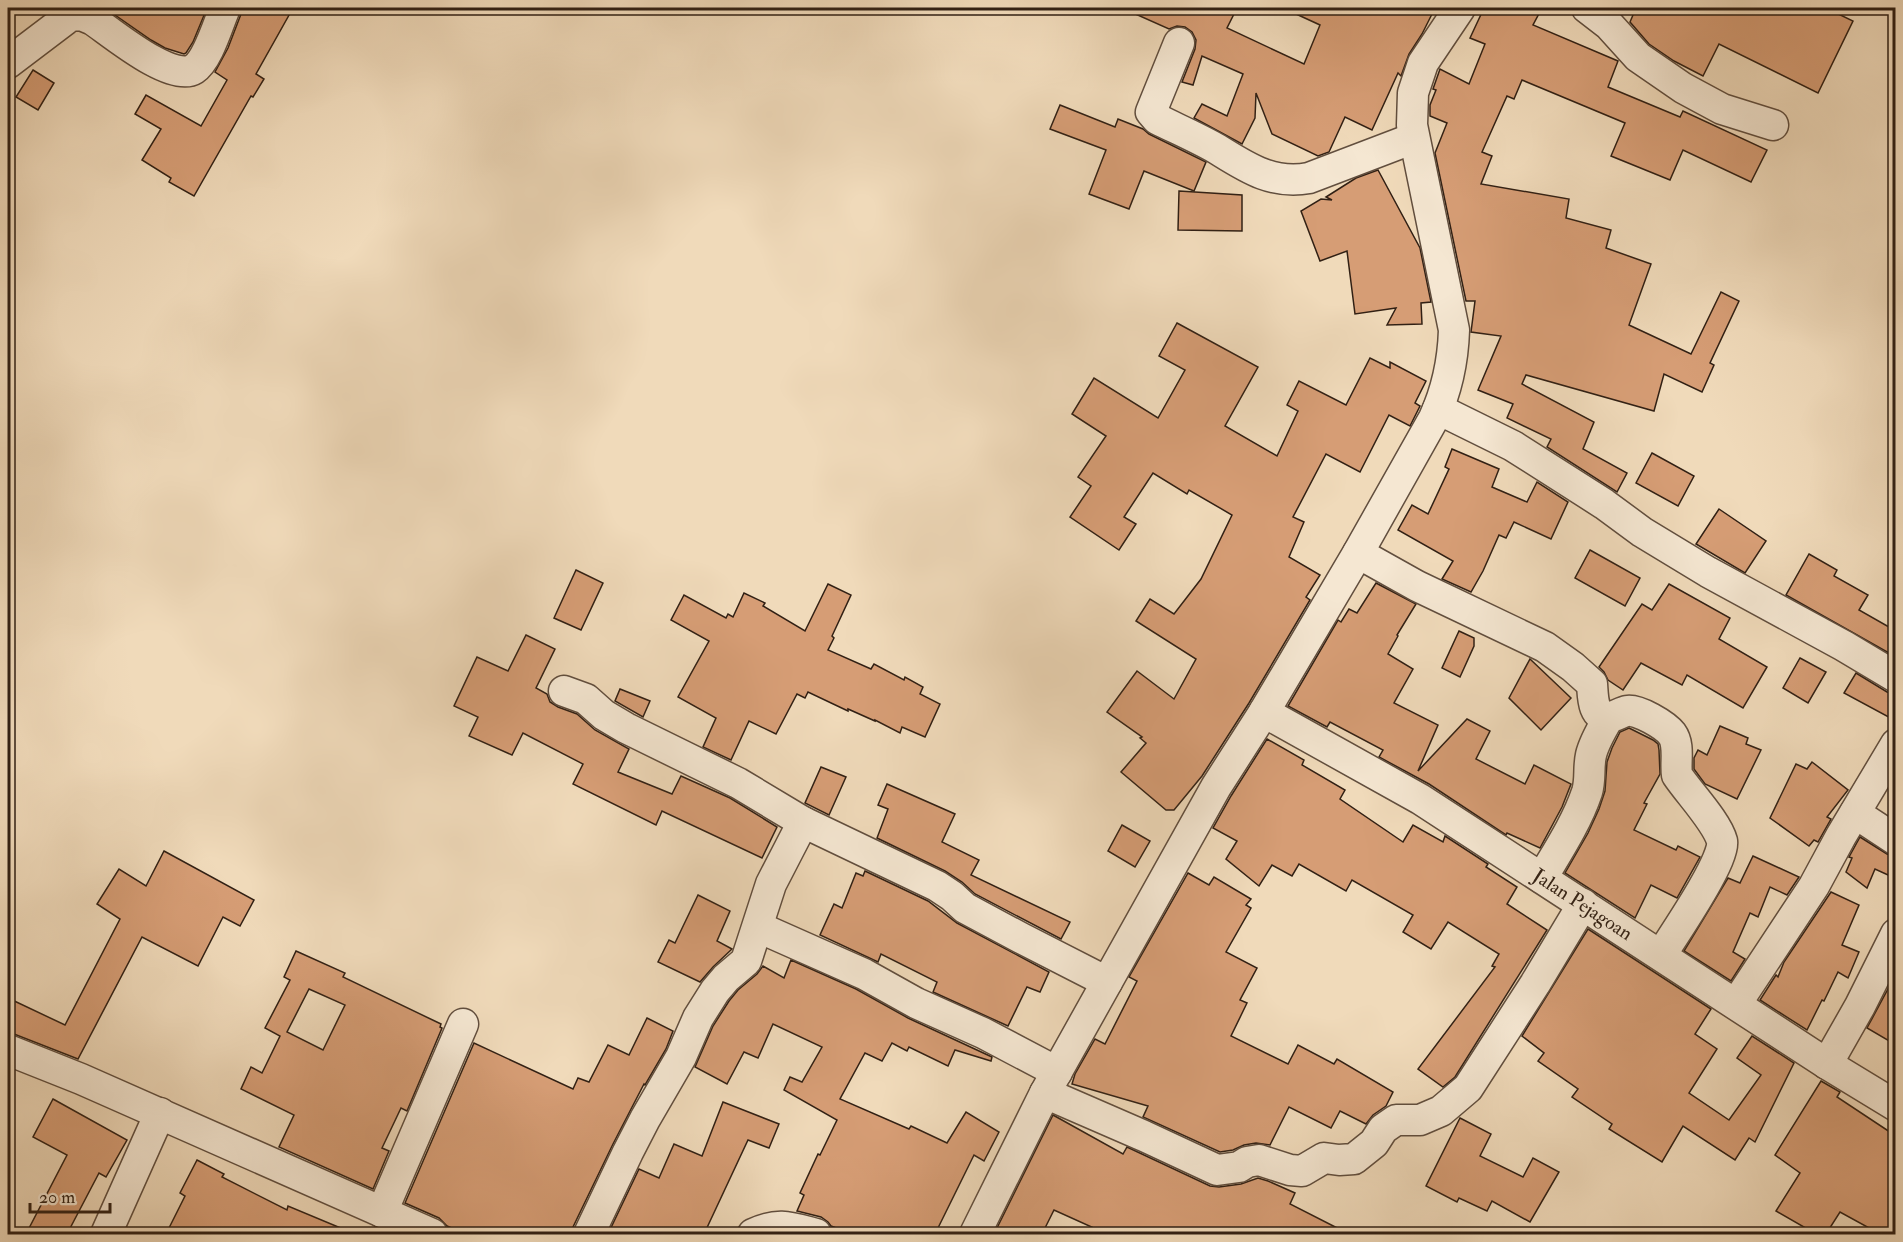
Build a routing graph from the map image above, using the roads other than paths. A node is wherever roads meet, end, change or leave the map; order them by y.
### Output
1 (225, 8) edge
2 (1460, 8) edge
3 (1587, 8) edge
4 (1179, 43) dead end
5 (8, 63) edge
6 (1773, 125) dead end
7 (1414, 138) junction
8 (1438, 409) junction
9 (1358, 553) junction
10 (1896, 677) edge
11 (564, 691) dead end
12 (1264, 712) junction
13 (1609, 717) junction
14 (1896, 744) edge
15 (1855, 813) junction
16 (803, 822) junction
17 (1896, 840) edge
18 (1542, 878) junction
19 (1583, 904) junction
20 (758, 927) junction
21 (1896, 934) edge
22 (1661, 955) junction
23 (1107, 982) junction
24 (1736, 1004) junction
25 (462, 1024) dead end
26 (8, 1050) edge
27 (1827, 1065) junction
28 (1051, 1083) junction
29 (1896, 1106) edge
30 (160, 1113) junction
31 (382, 1212) junction
32 (106, 1234) edge
33 (432, 1234) edge
34 (589, 1234) edge
35 (753, 1234) edge
36 (816, 1234) edge
37 (975, 1234) edge

1 - 5 street
2 - 7 street
3 - 6 street
4 - 7 street
7 - 8 street
8 - 9 street
8 - 10 street
9 - 12 street
9 - 13 street
11 - 16 street
12 - 18 street, Jalan Pejagoan
12 - 23 street
13 - 18 street
13 - 22 street
14 - 15 street
15 - 17 street
15 - 24 street
16 - 20 street
16 - 23 street
18 - 19 street, Jalan Pejagoan
19 - 22 street, Jalan Pejagoan
19 - 28 street
20 - 28 street
20 - 34 street
21 - 27 street
22 - 24 street, Jalan Pejagoan
23 - 28 street
24 - 27 street, Jalan Pejagoan
25 - 31 street
26 - 30 street
27 - 29 street, Jalan Pejagoan
28 - 37 street
30 - 31 street
30 - 32 street
31 - 33 street
35 - 36 street

